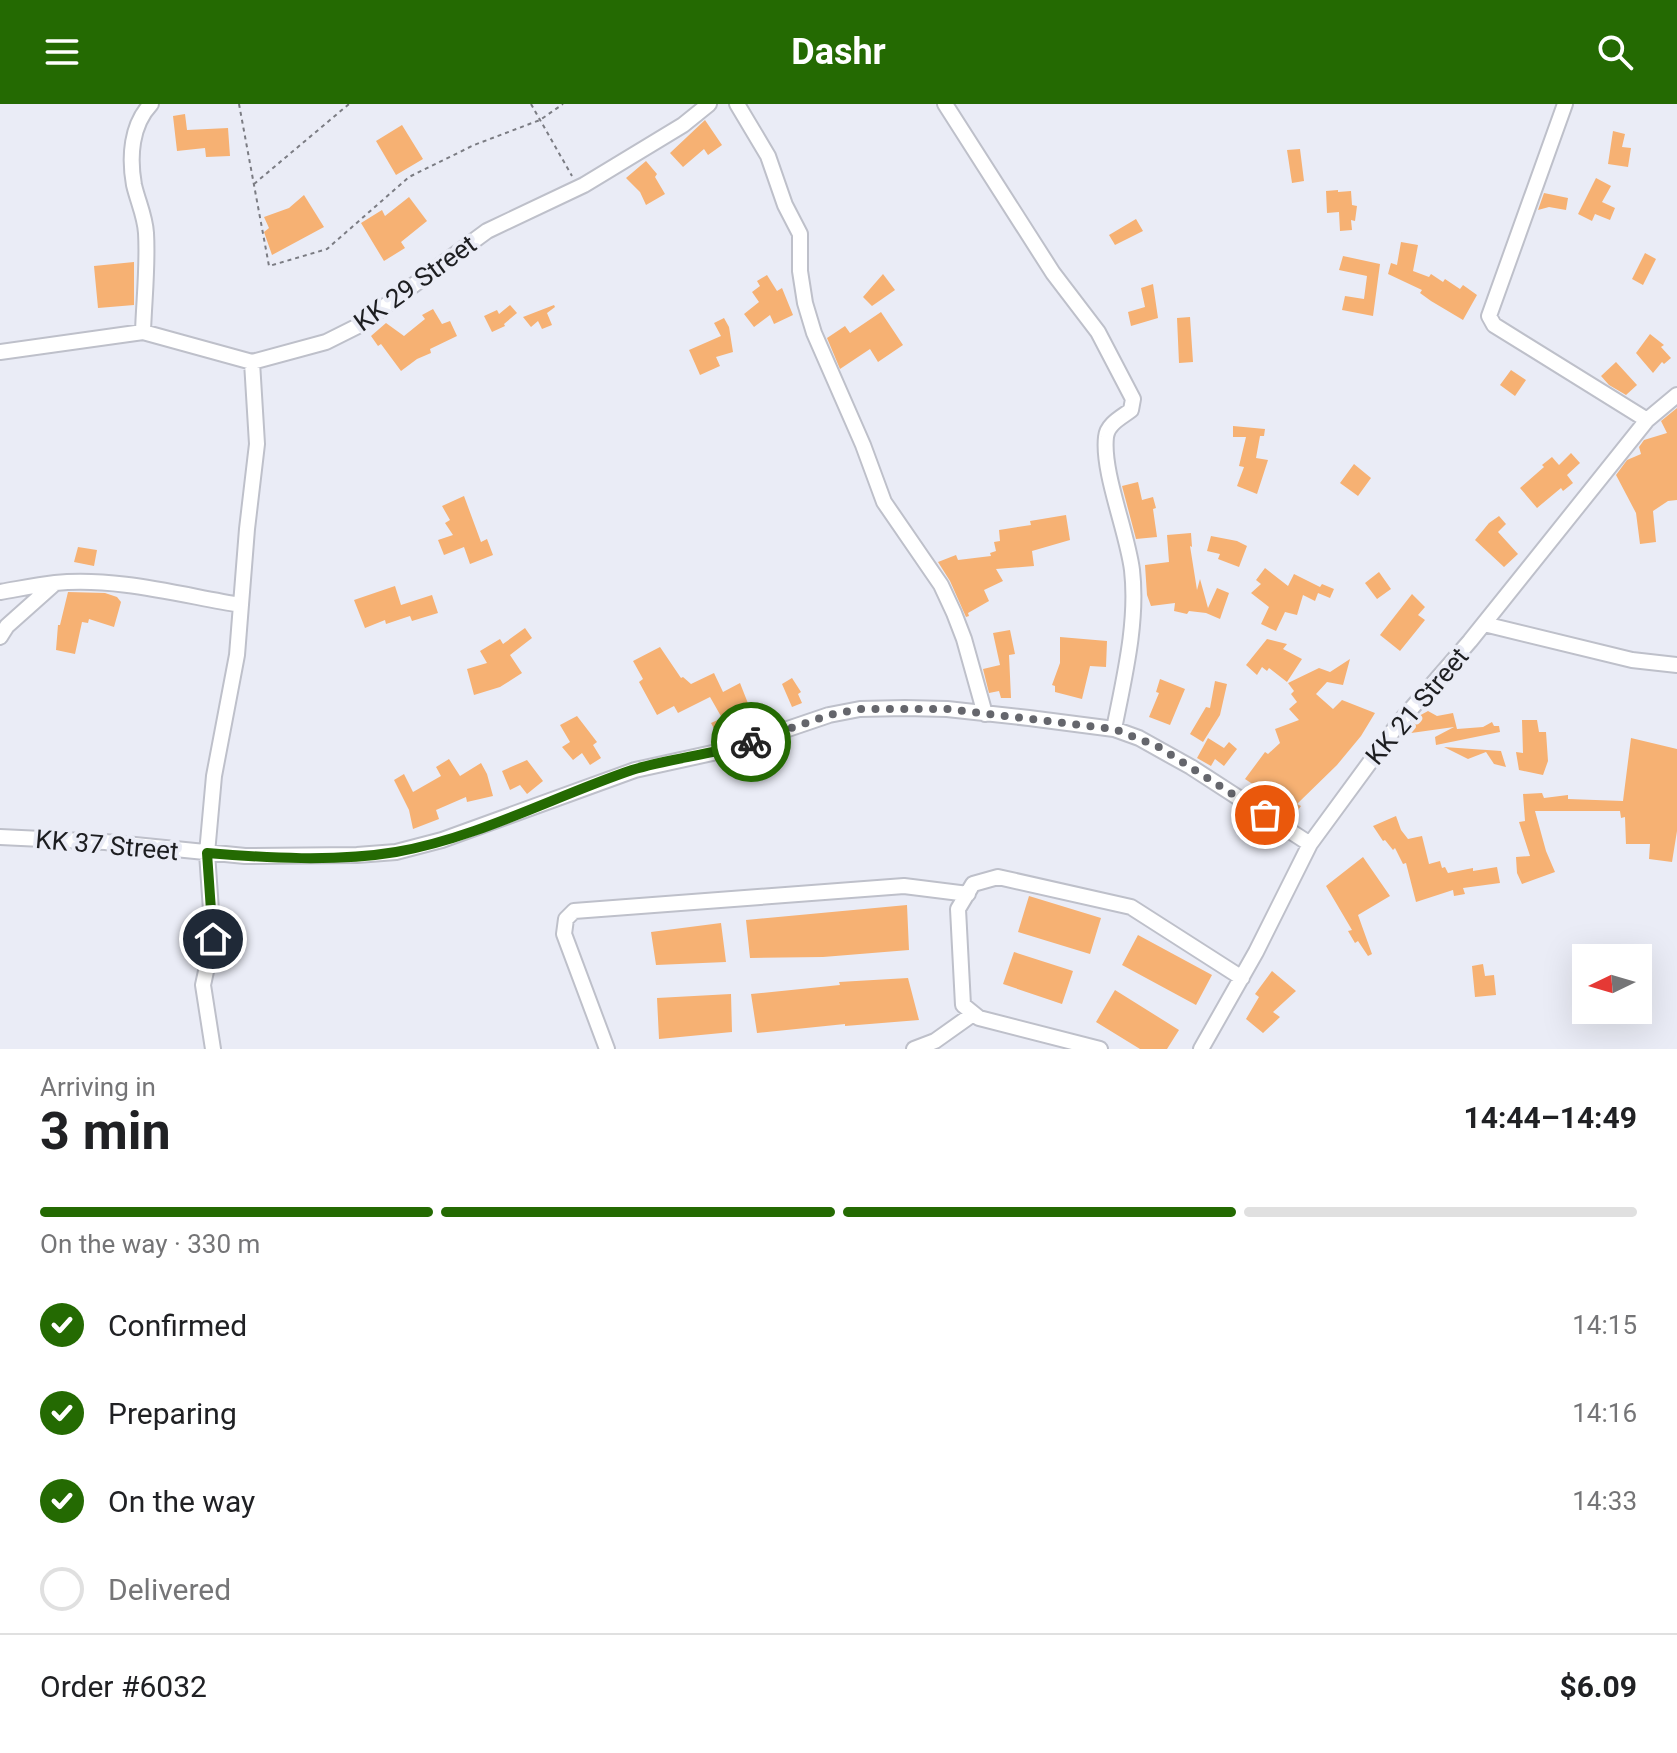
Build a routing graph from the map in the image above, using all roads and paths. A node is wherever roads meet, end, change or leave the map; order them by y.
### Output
1 (151, 104) edge
2 (239, 104) edge
3 (349, 104) edge
4 (531, 104) edge
5 (563, 104) edge
6 (709, 104) edge
7 (737, 104) edge
8 (945, 104) edge
9 (1565, 104) edge
10 (540, 120) junction
11 (253, 185) junction
12 (579, 187) junction
13 (143, 332) junction
14 (0, 352) edge
15 (252, 362) junction
16 (1677, 395) edge
17 (1647, 420) junction
18 (55, 583) junction
19 (0, 592) edge
20 (241, 605) junction
21 (1484, 624) junction
22 (0, 637) edge
23 (1677, 665) edge
24 (985, 714) junction
25 (1114, 729) junction
26 (0, 837) edge
27 (1310, 844) junction
28 (207, 853) junction
29 (968, 894) junction
30 (1242, 978) junction
31 (973, 1014) junction
32 (213, 1049) edge
33 (607, 1049) edge
34 (914, 1049) edge
35 (1100, 1049) edge
36 (1201, 1049) edge

1 - 13 street
2 - 11 path
3 - 11 path
4 - 10 path
5 - 10 path
6 - 12 street, KK 29 Street
7 - 24 street
8 - 25 street
9 - 17 street
10 - 11 path
10 - 12 path
12 - 15 street, KK 29 Street
13 - 14 street
13 - 15 street
15 - 20 street
16 - 17 street, KK 21 Street
17 - 21 street, KK 21 Street
18 - 19 street
18 - 20 street
18 - 22 street
20 - 28 street
21 - 23 street
21 - 27 street, KK 21 Street
24 - 25 street, KK 37 Street
24 - 28 street, KK 37 Street
25 - 27 street, KK 37 Street
26 - 28 street, KK 37 Street
27 - 30 street, KK 21 Street
28 - 32 street
29 - 30 street
29 - 31 street
29 - 33 street
30 - 36 street, KK 21 Street
31 - 34 street
31 - 35 street

